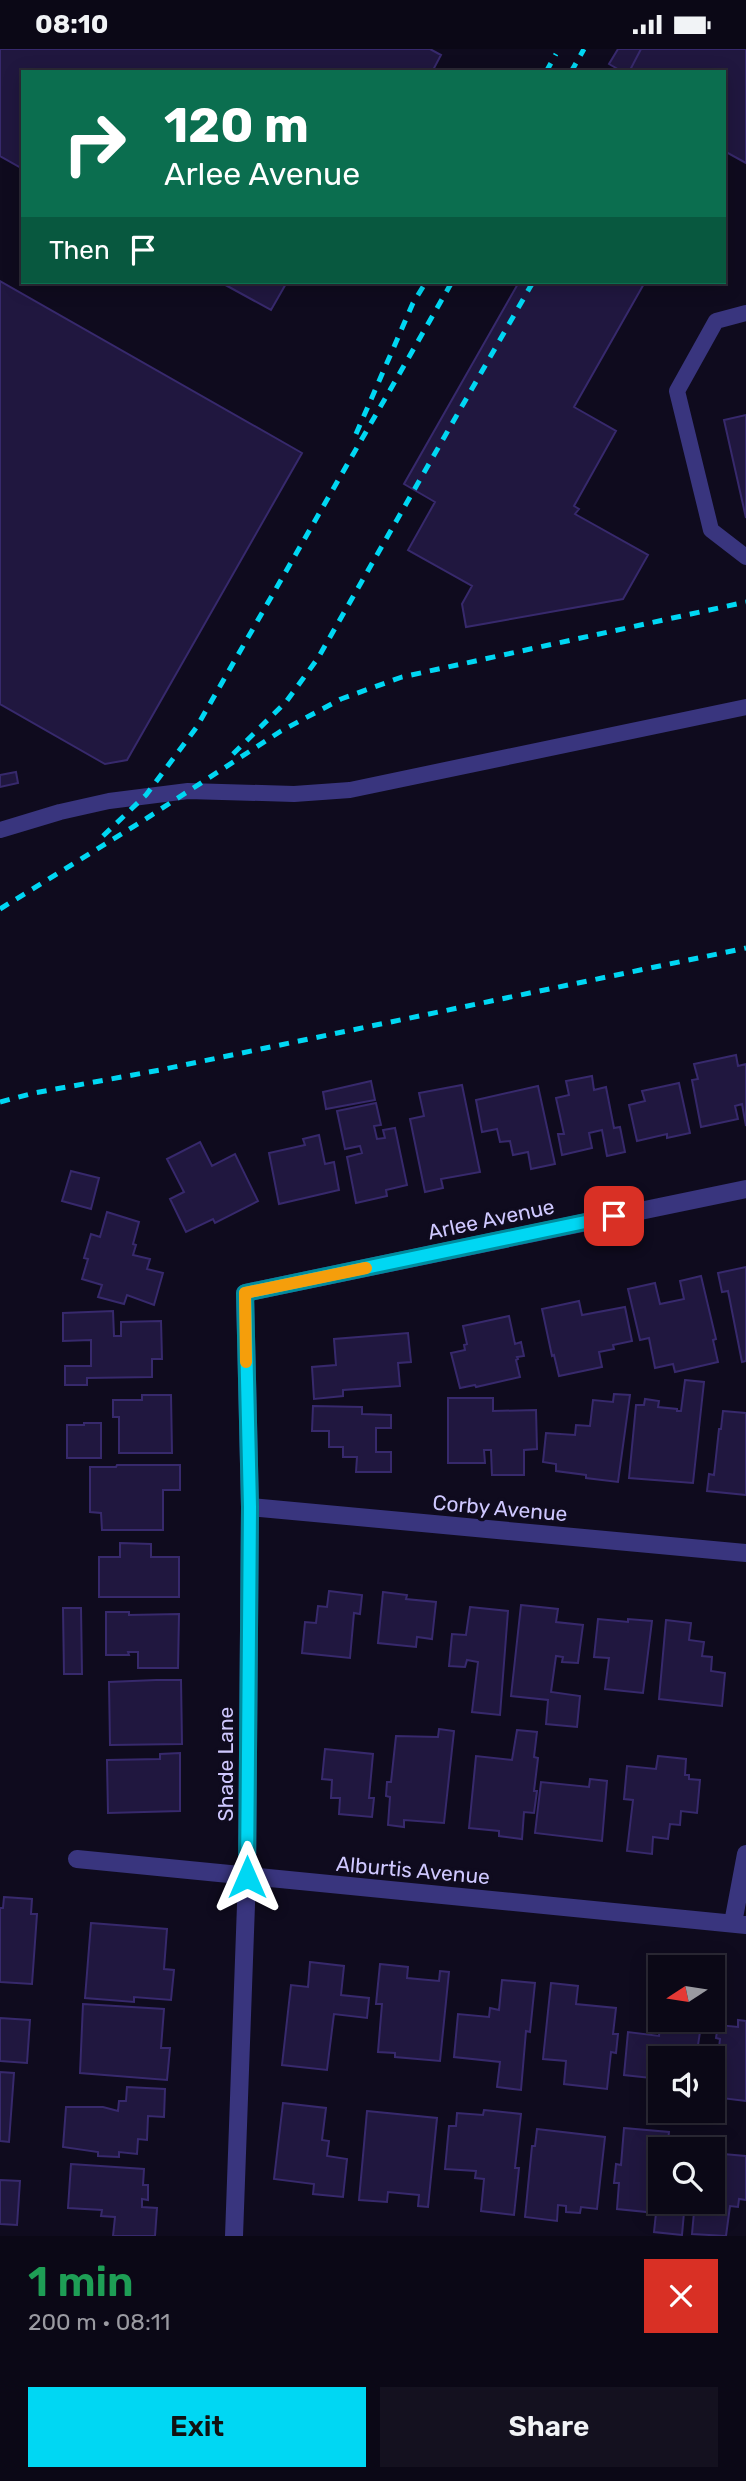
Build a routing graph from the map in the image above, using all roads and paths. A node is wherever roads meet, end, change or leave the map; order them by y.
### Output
1 (746, 313) edge
2 (746, 557) edge
3 (746, 707) edge
4 (0, 830) edge
5 (746, 1189) edge
6 (245, 1293) joint
7 (250, 1507) junction
8 (746, 1553) edge
9 (746, 1854) edge
10 (77, 1859) dead end
11 (247, 1877) junction
12 (739, 1924) edge
13 (234, 2236) edge

1 - 2 lane
3 - 4 lane
5 - 6 street, Arlee Avenue
6 - 7 street, Shade Lane
7 - 8 street, Corby Avenue
7 - 11 street, Shade Lane
9 - 12 street
10 - 11 street, Alburtis Avenue
11 - 12 street, Alburtis Avenue
11 - 13 street, Shade Lane

